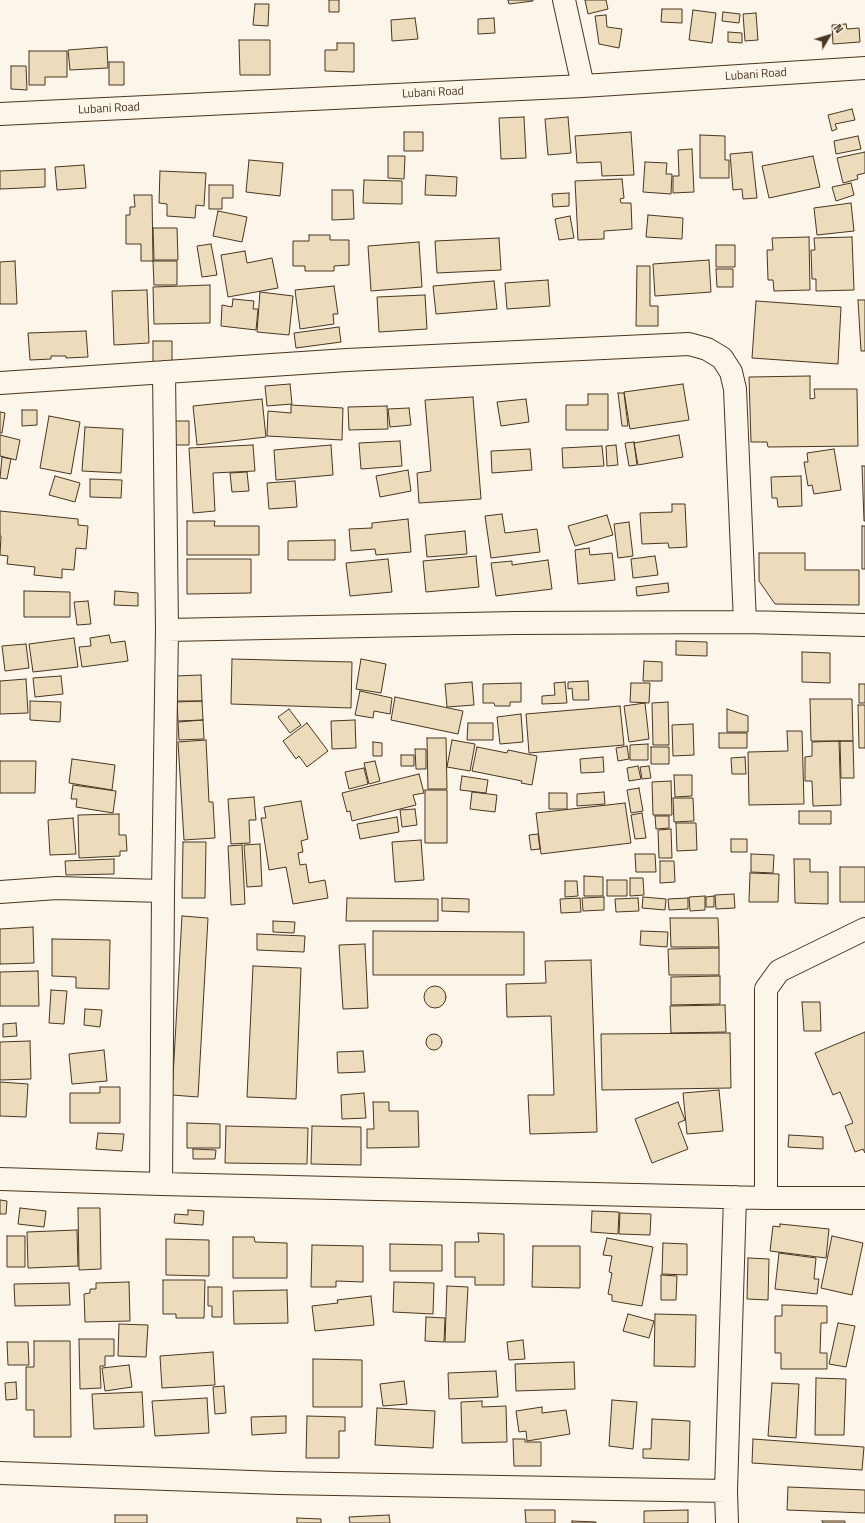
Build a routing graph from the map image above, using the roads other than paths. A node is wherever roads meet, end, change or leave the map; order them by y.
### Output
1 (564, 0) edge
2 (865, 68) edge
3 (583, 86) junction
4 (0, 114) edge
5 (164, 372) junction
6 (0, 383) edge
7 (744, 622) junction
8 (865, 625) edge
9 (167, 630) junction
10 (163, 891) junction
11 (0, 892) edge
12 (865, 929) edge
13 (0, 1179) edge
14 (161, 1184) junction
15 (735, 1197) junction
16 (766, 1198) junction
17 (865, 1198) edge
18 (0, 1473) edge
19 (726, 1491) junction
20 (727, 1523) edge

1 - 3 street
2 - 3 street, Lubani Road
3 - 4 street, Lubani Road
5 - 6 street
5 - 7 street
5 - 9 street
7 - 8 street
7 - 9 street
9 - 10 street
10 - 11 street
10 - 14 street
12 - 16 street
13 - 14 street
14 - 15 street
15 - 16 street
15 - 19 street
16 - 17 street
18 - 19 street
19 - 20 street

